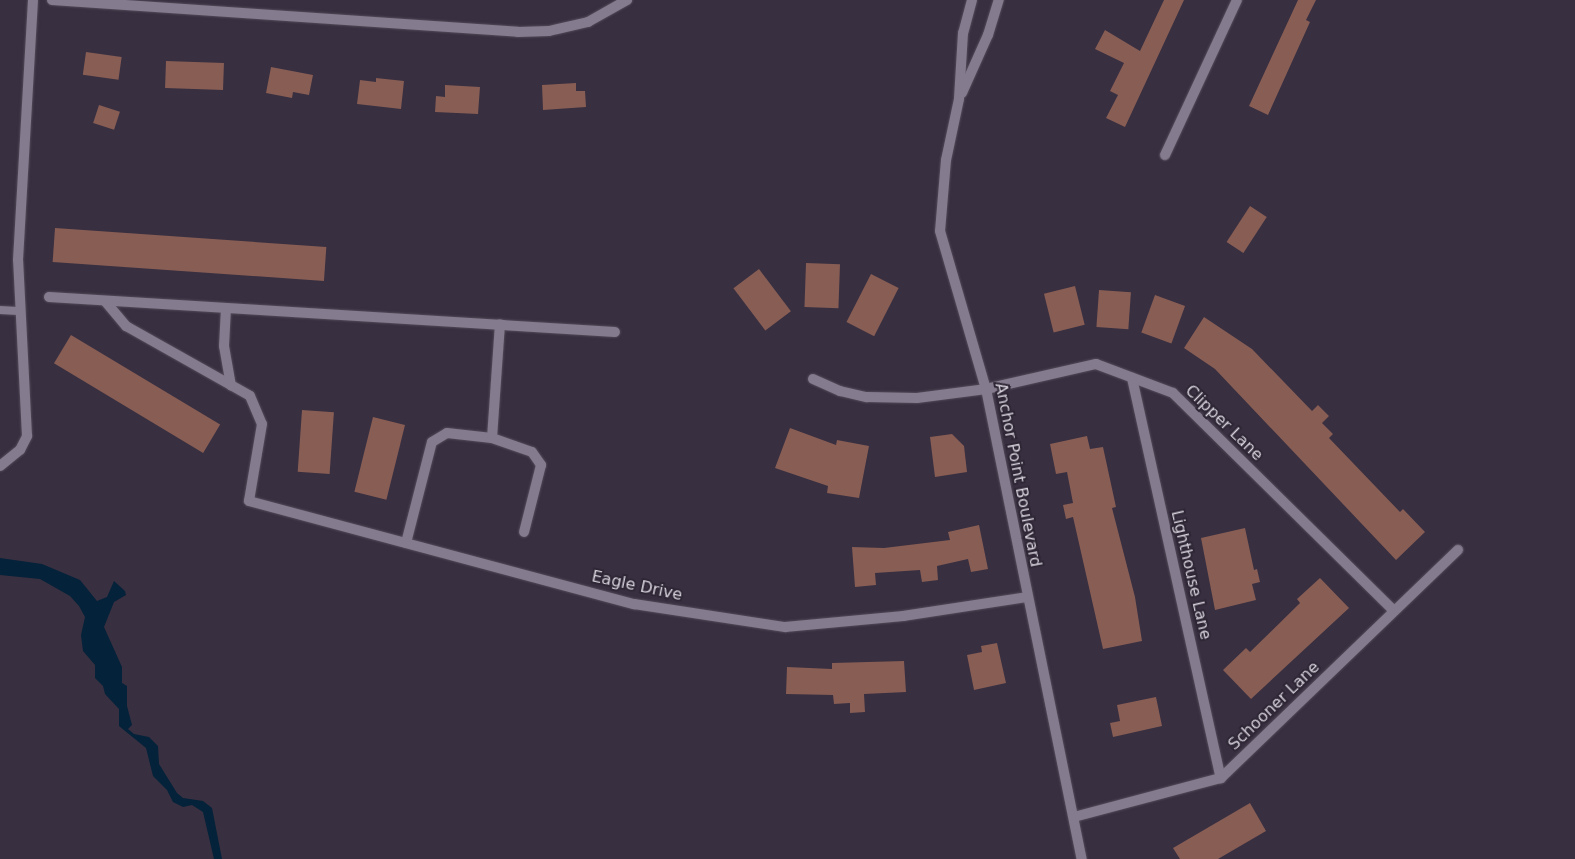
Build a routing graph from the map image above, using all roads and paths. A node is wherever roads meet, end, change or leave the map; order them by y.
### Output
1 (33, 0) edge
2 (52, 0) edge
3 (627, 0) edge
4 (972, 0) edge
5 (999, 0) edge
6 (1237, 0) edge
7 (959, 99) junction
8 (1165, 154) dead end
9 (49, 297) dead end
10 (105, 301) junction
11 (226, 308) junction
12 (0, 310) edge
13 (18, 310) junction
14 (500, 324) junction
15 (615, 332) dead end
16 (1132, 378) junction
17 (813, 379) dead end
18 (231, 385) junction
19 (986, 389) junction
20 (492, 438) junction
21 (0, 466) edge
22 (524, 532) dead end
23 (406, 543) junction
24 (1458, 550) dead end
25 (1027, 597) junction
26 (1394, 611) junction
27 (1221, 778) junction
28 (1074, 817) junction
29 (1082, 859) edge

1 - 13 street
2 - 3 street
4 - 7 street, Anchor Point Boulevard
5 - 7 street, Anchor Point Boulevard
6 - 8 street
7 - 19 street, Anchor Point Boulevard
9 - 10 street
10 - 11 street
10 - 18 street
11 - 14 street
11 - 18 street
12 - 13 lane
13 - 21 street
14 - 15 street
14 - 20 street
16 - 19 street, Clipper Lane
16 - 26 street, Clipper Lane
16 - 27 street, Lighthouse Lane
17 - 19 street, Clipper Lane
18 - 23 street, Eagle Drive
19 - 25 street, Anchor Point Boulevard
20 - 22 street
20 - 23 street
23 - 25 street, Eagle Drive
24 - 26 street, Schooner Lane
25 - 28 street, Anchor Point Boulevard
26 - 27 street, Schooner Lane
27 - 28 street, Schooner Lane
28 - 29 street, Anchor Point Boulevard

